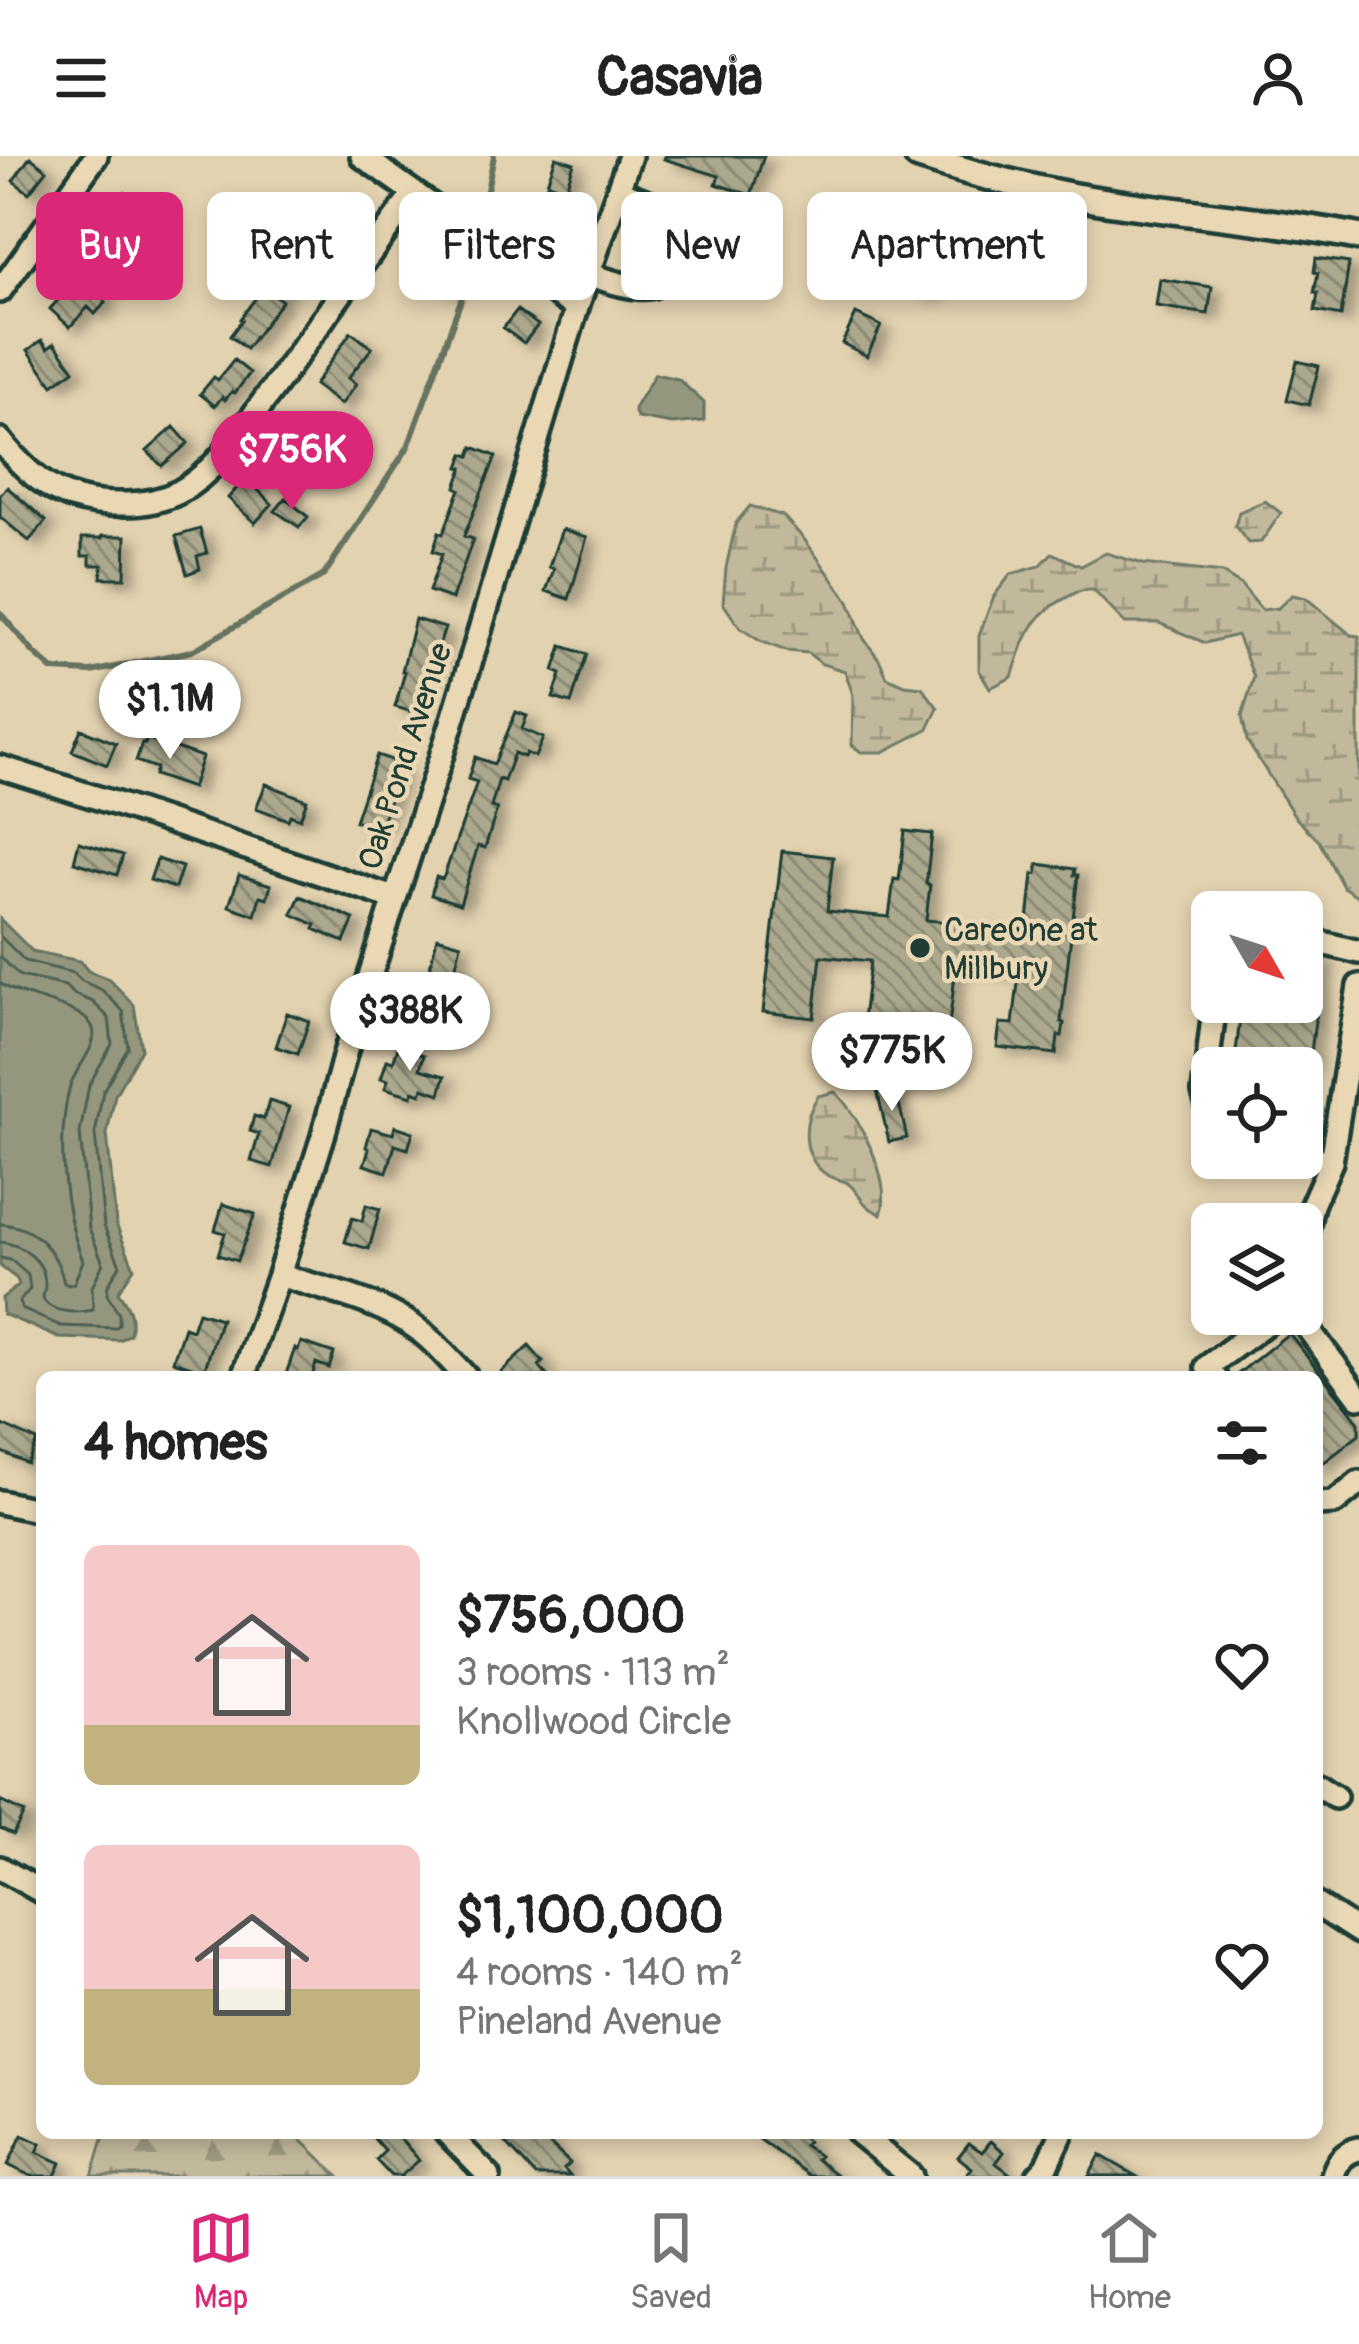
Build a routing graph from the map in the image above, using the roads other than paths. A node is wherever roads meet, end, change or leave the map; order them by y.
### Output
1 (96, 156) edge
2 (362, 156) edge
3 (630, 156) edge
4 (918, 156) edge
5 (619, 191) junction
6 (409, 192) edge
7 (399, 214) edge
8 (1359, 237) edge
9 (597, 250) edge
10 (597, 278) edge
11 (0, 291) edge
12 (564, 300) edge
13 (579, 300) edge
14 (576, 308) junction
15 (0, 440) edge
16 (0, 767) edge
17 (393, 898) junction
18 (1323, 943) edge
19 (1359, 952) edge
20 (1359, 986) edge
21 (1323, 1160) edge
22 (1331, 1162) junction
23 (1313, 1203) edge
24 (279, 1275) junction
25 (1250, 1335) edge
26 (1313, 1335) edge
27 (245, 1371) edge
28 (460, 1371) edge
29 (1211, 1371) edge
30 (1359, 1397) edge
31 (1359, 1483) edge
32 (0, 1502) edge
33 (1323, 1504) edge
34 (36, 1507) edge
35 (0, 1868) edge
36 (36, 1889) edge
37 (1323, 1909) edge
38 (1359, 1932) edge
39 (453, 2139) edge
40 (865, 2139) edge
41 (1059, 2139) edge
42 (1359, 2149) edge
43 (489, 2176) edge
44 (911, 2176) edge
45 (1038, 2176) edge
46 (1333, 2176) edge

1 - 11 street
2 - 6 street
3 - 5 street, Oak Pond Avenue
4 - 8 main road
5 - 9 street, Oak Pond Avenue
5 - 10 street
7 - 15 street
12 - 14 street
13 - 14 street, Oak Pond Avenue
14 - 17 street, Oak Pond Avenue
16 - 17 street
17 - 24 street, Oak Pond Avenue
18 - 19 street
20 - 22 street
21 - 22 street
22 - 23 street
24 - 27 street, Oak Pond Avenue
24 - 28 street
25 - 29 street
26 - 30 street
31 - 33 street
32 - 34 street
35 - 36 street
37 - 38 street
39 - 43 street
40 - 44 street
41 - 45 street
42 - 46 street

